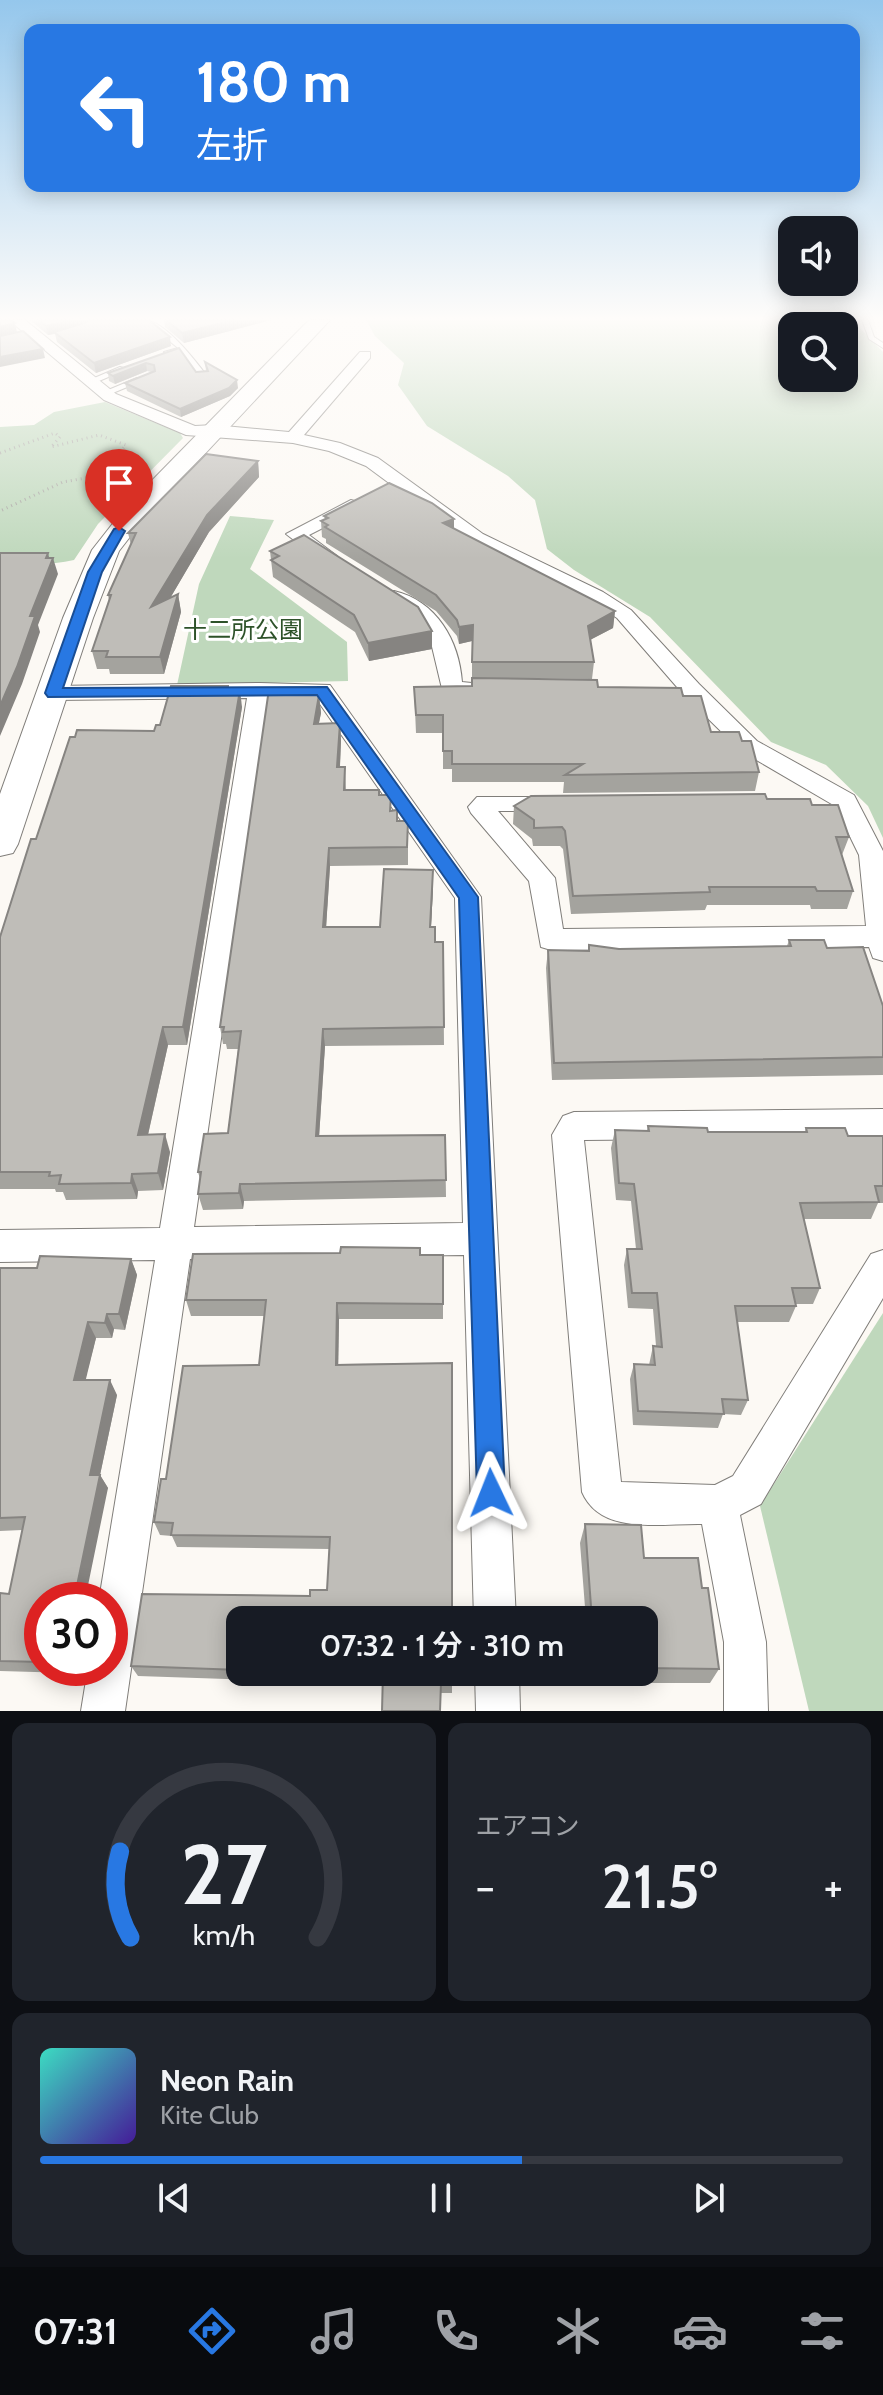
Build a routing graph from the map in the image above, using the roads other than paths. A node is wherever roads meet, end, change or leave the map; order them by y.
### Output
1 (121, 400) edge
2 (243, 400) edge
3 (326, 400) edge
4 (213, 431) junction
5 (293, 438) junction
6 (400, 482) junction
7 (348, 569) edge
8 (375, 585) edge
9 (659, 689) edge
10 (691, 689) junction
11 (260, 690) junction
12 (501, 690) edge
13 (53, 693) junction
14 (798, 801) edge
15 (845, 801) junction
16 (580, 803) edge
17 (6, 809) edge
18 (0, 844) edge
19 (881, 943) edge
20 (883, 1123) edge
21 (483, 1239) junction
22 (176, 1244) junction
23 (0, 1246) edge
24 (883, 1266) edge
25 (718, 1505) junction
26 (495, 1606) edge
27 (497, 1686) edge
28 (103, 1711) edge
29 (498, 1711) edge
30 (746, 1711) edge

1 - 4 street
2 - 4 street
3 - 5 street
4 - 5 street
4 - 13 street
5 - 6 street
6 - 7 street
6 - 10 street
8 - 12 street
9 - 10 street
10 - 15 street
11 - 13 street
11 - 21 street
11 - 22 street
13 - 17 street
14 - 15 street
15 - 19 street
16 - 19 street
17 - 18 street
20 - 25 street
21 - 22 street
21 - 26 street
22 - 23 street
22 - 28 street
24 - 25 street
25 - 30 street
27 - 29 street

